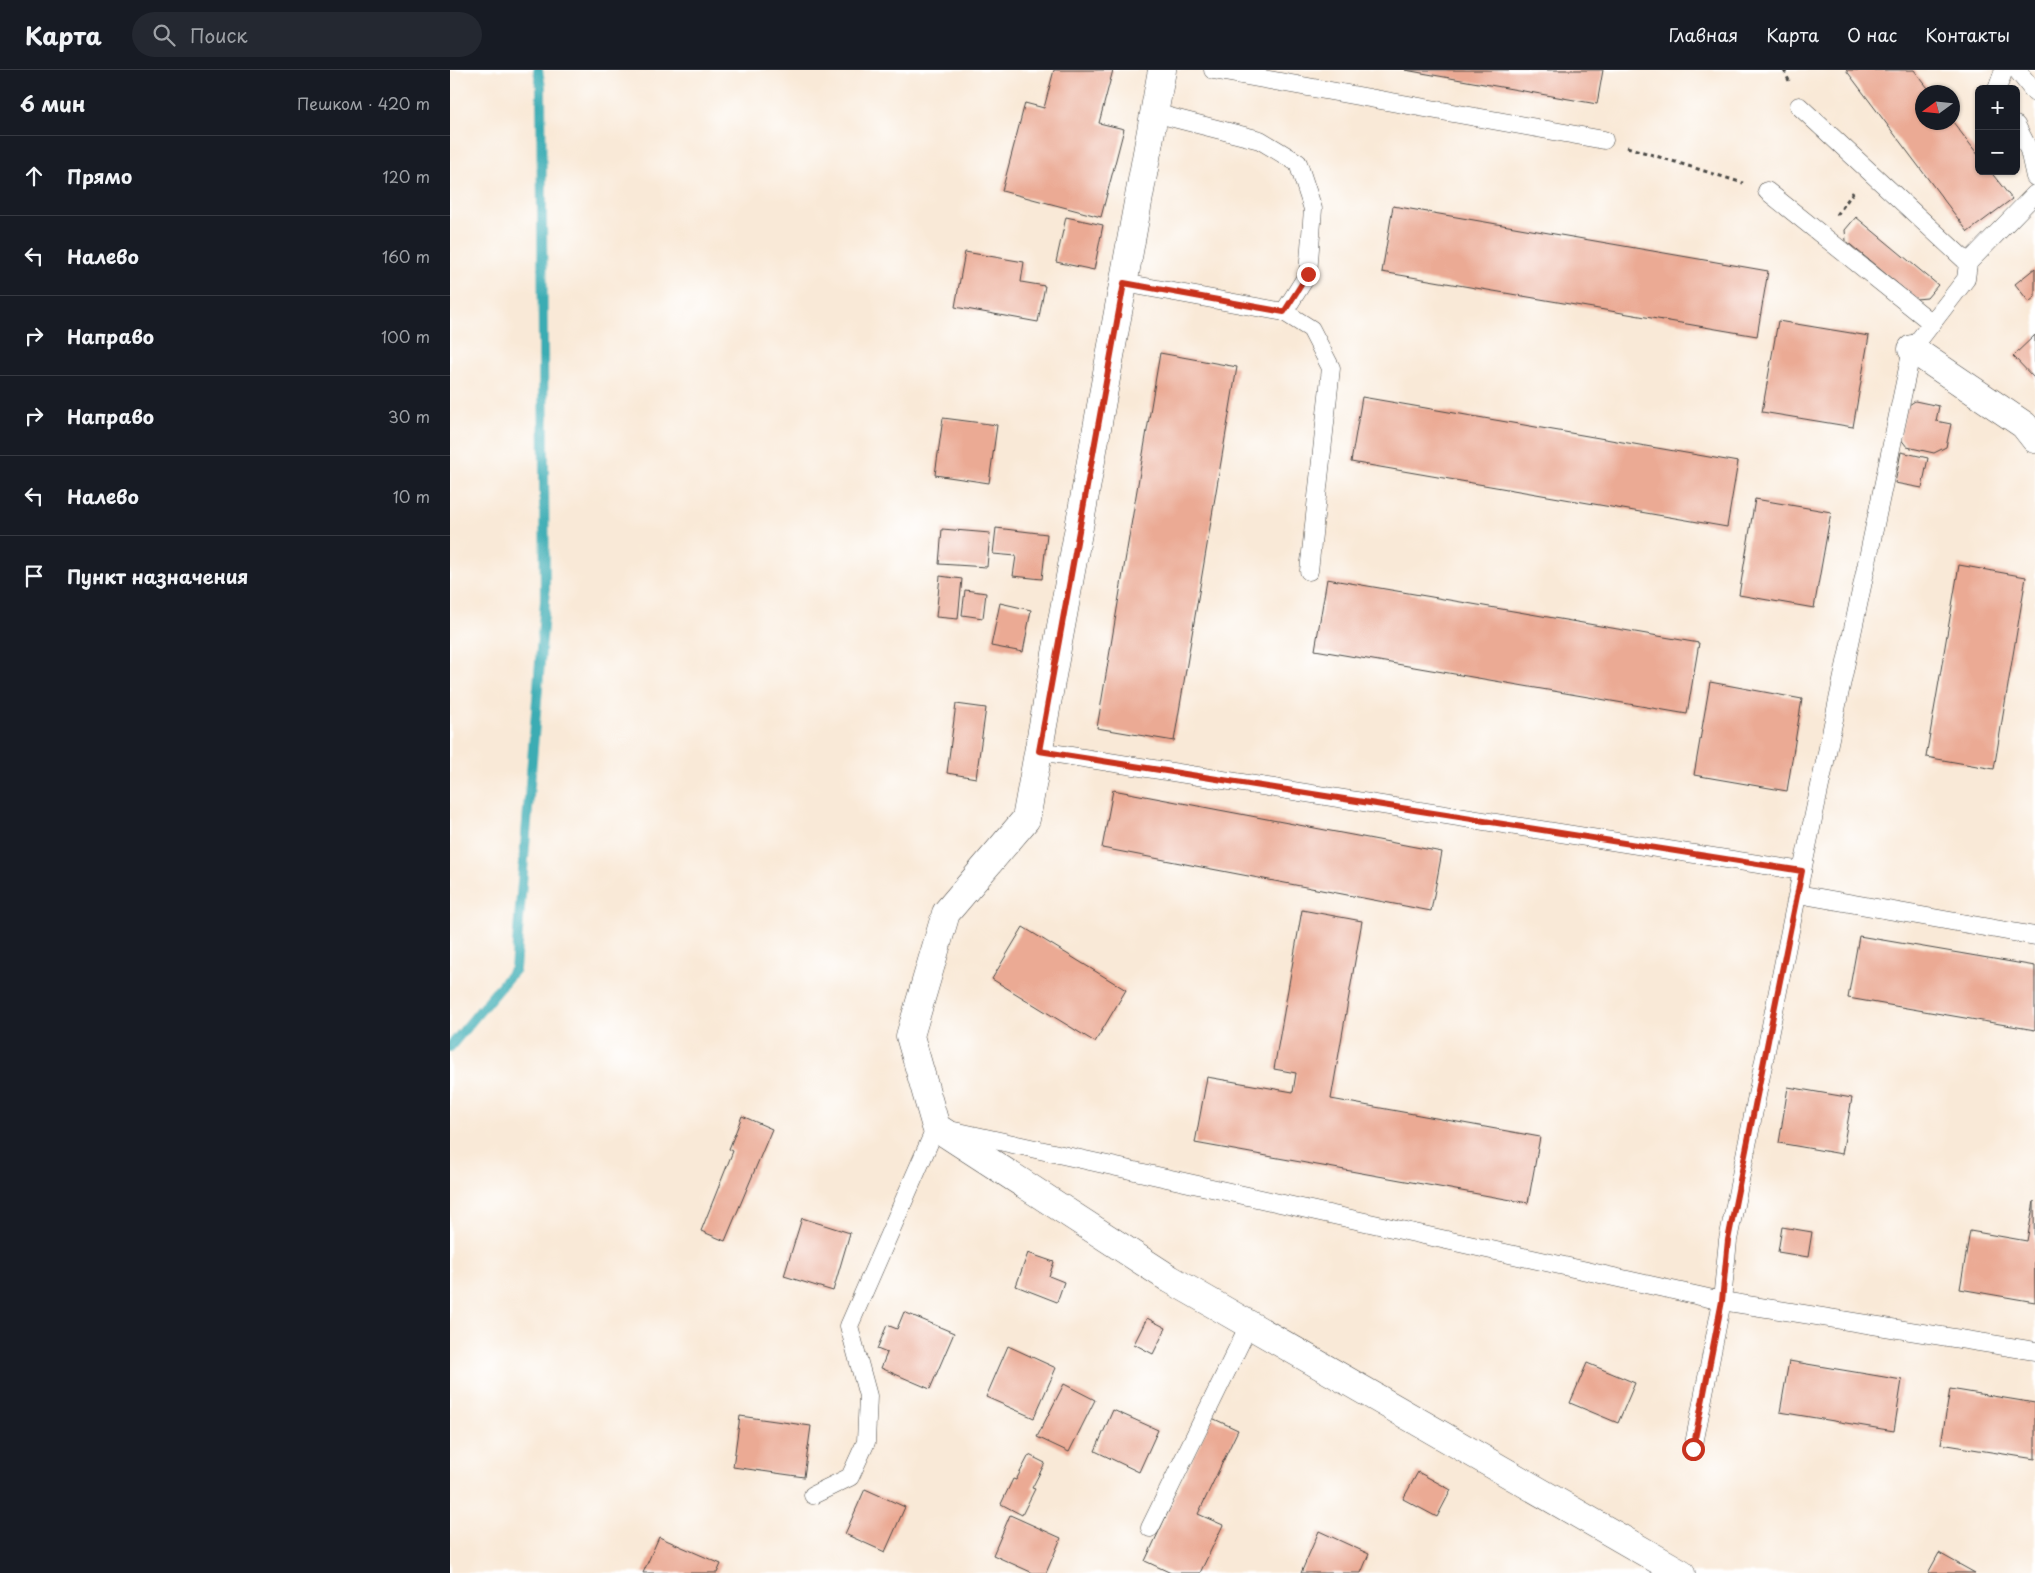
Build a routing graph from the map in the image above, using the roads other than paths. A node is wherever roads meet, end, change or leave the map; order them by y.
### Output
1 (1162, 70) edge
2 (1213, 70) edge
3 (2004, 70) edge
4 (2017, 70) edge
5 (1999, 85) edge
6 (2035, 93) edge
7 (1799, 106) dead end
8 (1154, 114) junction
9 (2019, 130) edge
10 (1604, 140) road end
11 (2035, 177) edge
12 (1768, 191) road end
13 (2035, 194) edge
14 (1968, 263) junction
15 (1124, 283) junction
16 (1284, 312) junction
17 (1932, 322) junction
18 (1912, 349) junction
19 (2035, 439) edge
20 (1309, 571) dead end
21 (1039, 751) junction
22 (1802, 871) junction
23 (1798, 894) junction
24 (2035, 936) edge
25 (936, 1128) junction
26 (1722, 1301) junction
27 (1249, 1324) junction
28 (2035, 1350) edge
29 (1693, 1449) dead end
30 (813, 1495) dead end
31 (1150, 1528) dead end
32 (1681, 1573) edge

1 - 8 street
2 - 10 lane
3 - 5 lane
4 - 6 lane
7 - 14 lane
8 - 15 street
8 - 16 lane
9 - 11 lane
12 - 17 lane
13 - 14 lane
14 - 17 lane
15 - 16 lane
15 - 21 street
16 - 20 lane
17 - 18 lane
18 - 19 street
18 - 22 lane
21 - 22 lane
21 - 25 street
22 - 23 lane
23 - 24 lane
23 - 26 lane
25 - 26 lane
25 - 27 street
25 - 30 lane
26 - 28 lane
26 - 29 lane
27 - 31 lane
27 - 32 street

